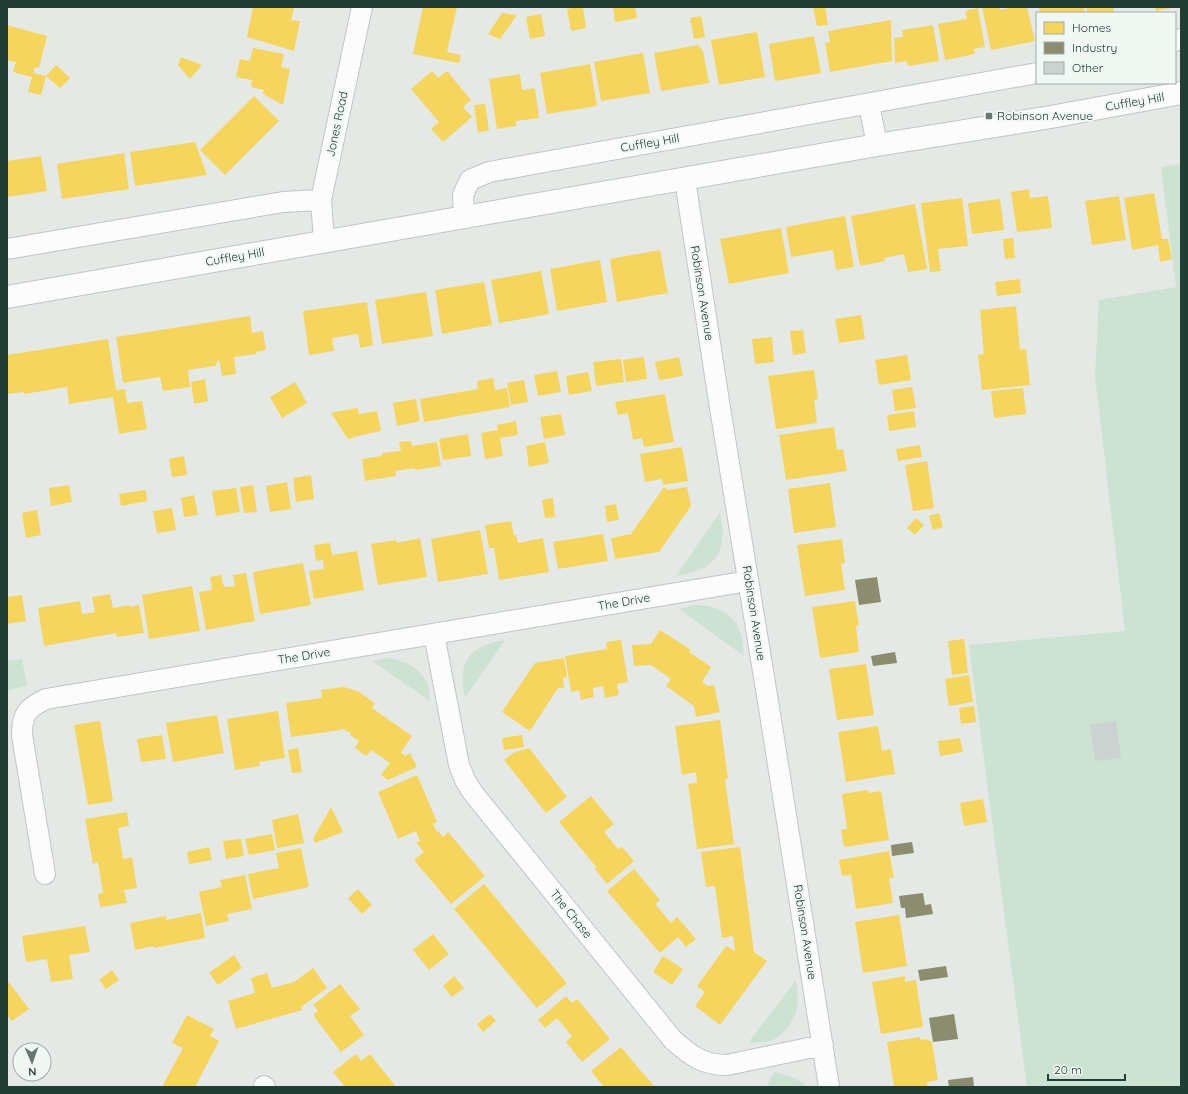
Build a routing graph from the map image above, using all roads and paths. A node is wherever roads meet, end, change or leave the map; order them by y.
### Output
1 (362, 7) edge
2 (1036, 73) edge
3 (1181, 93) edge
4 (869, 104) junction
5 (877, 145) junction
6 (685, 180) junction
7 (321, 200) junction
8 (464, 218) junction
9 (324, 241) junction
10 (7, 249) edge
11 (7, 297) edge
12 (748, 581) junction
13 (434, 634) junction
14 (45, 874) dead end
15 (822, 1045) junction
16 (829, 1087) edge

1 - 7 street, Jones Road
2 - 4 street, Cuffley Hill
3 - 5 main road, Cuffley Hill
4 - 5 street
4 - 8 street, Cuffley Hill
5 - 6 main road, Cuffley Hill
6 - 8 main road, Cuffley Hill
6 - 12 street, Robinson Avenue
7 - 9 street, Jones Road
7 - 10 street
8 - 9 main road, Cuffley Hill
9 - 11 main road, Cuffley Hill
12 - 13 street, The Drive
12 - 15 street, Robinson Avenue
13 - 14 street, The Drive
13 - 15 street, The Chase
15 - 16 street, Robinson Avenue

